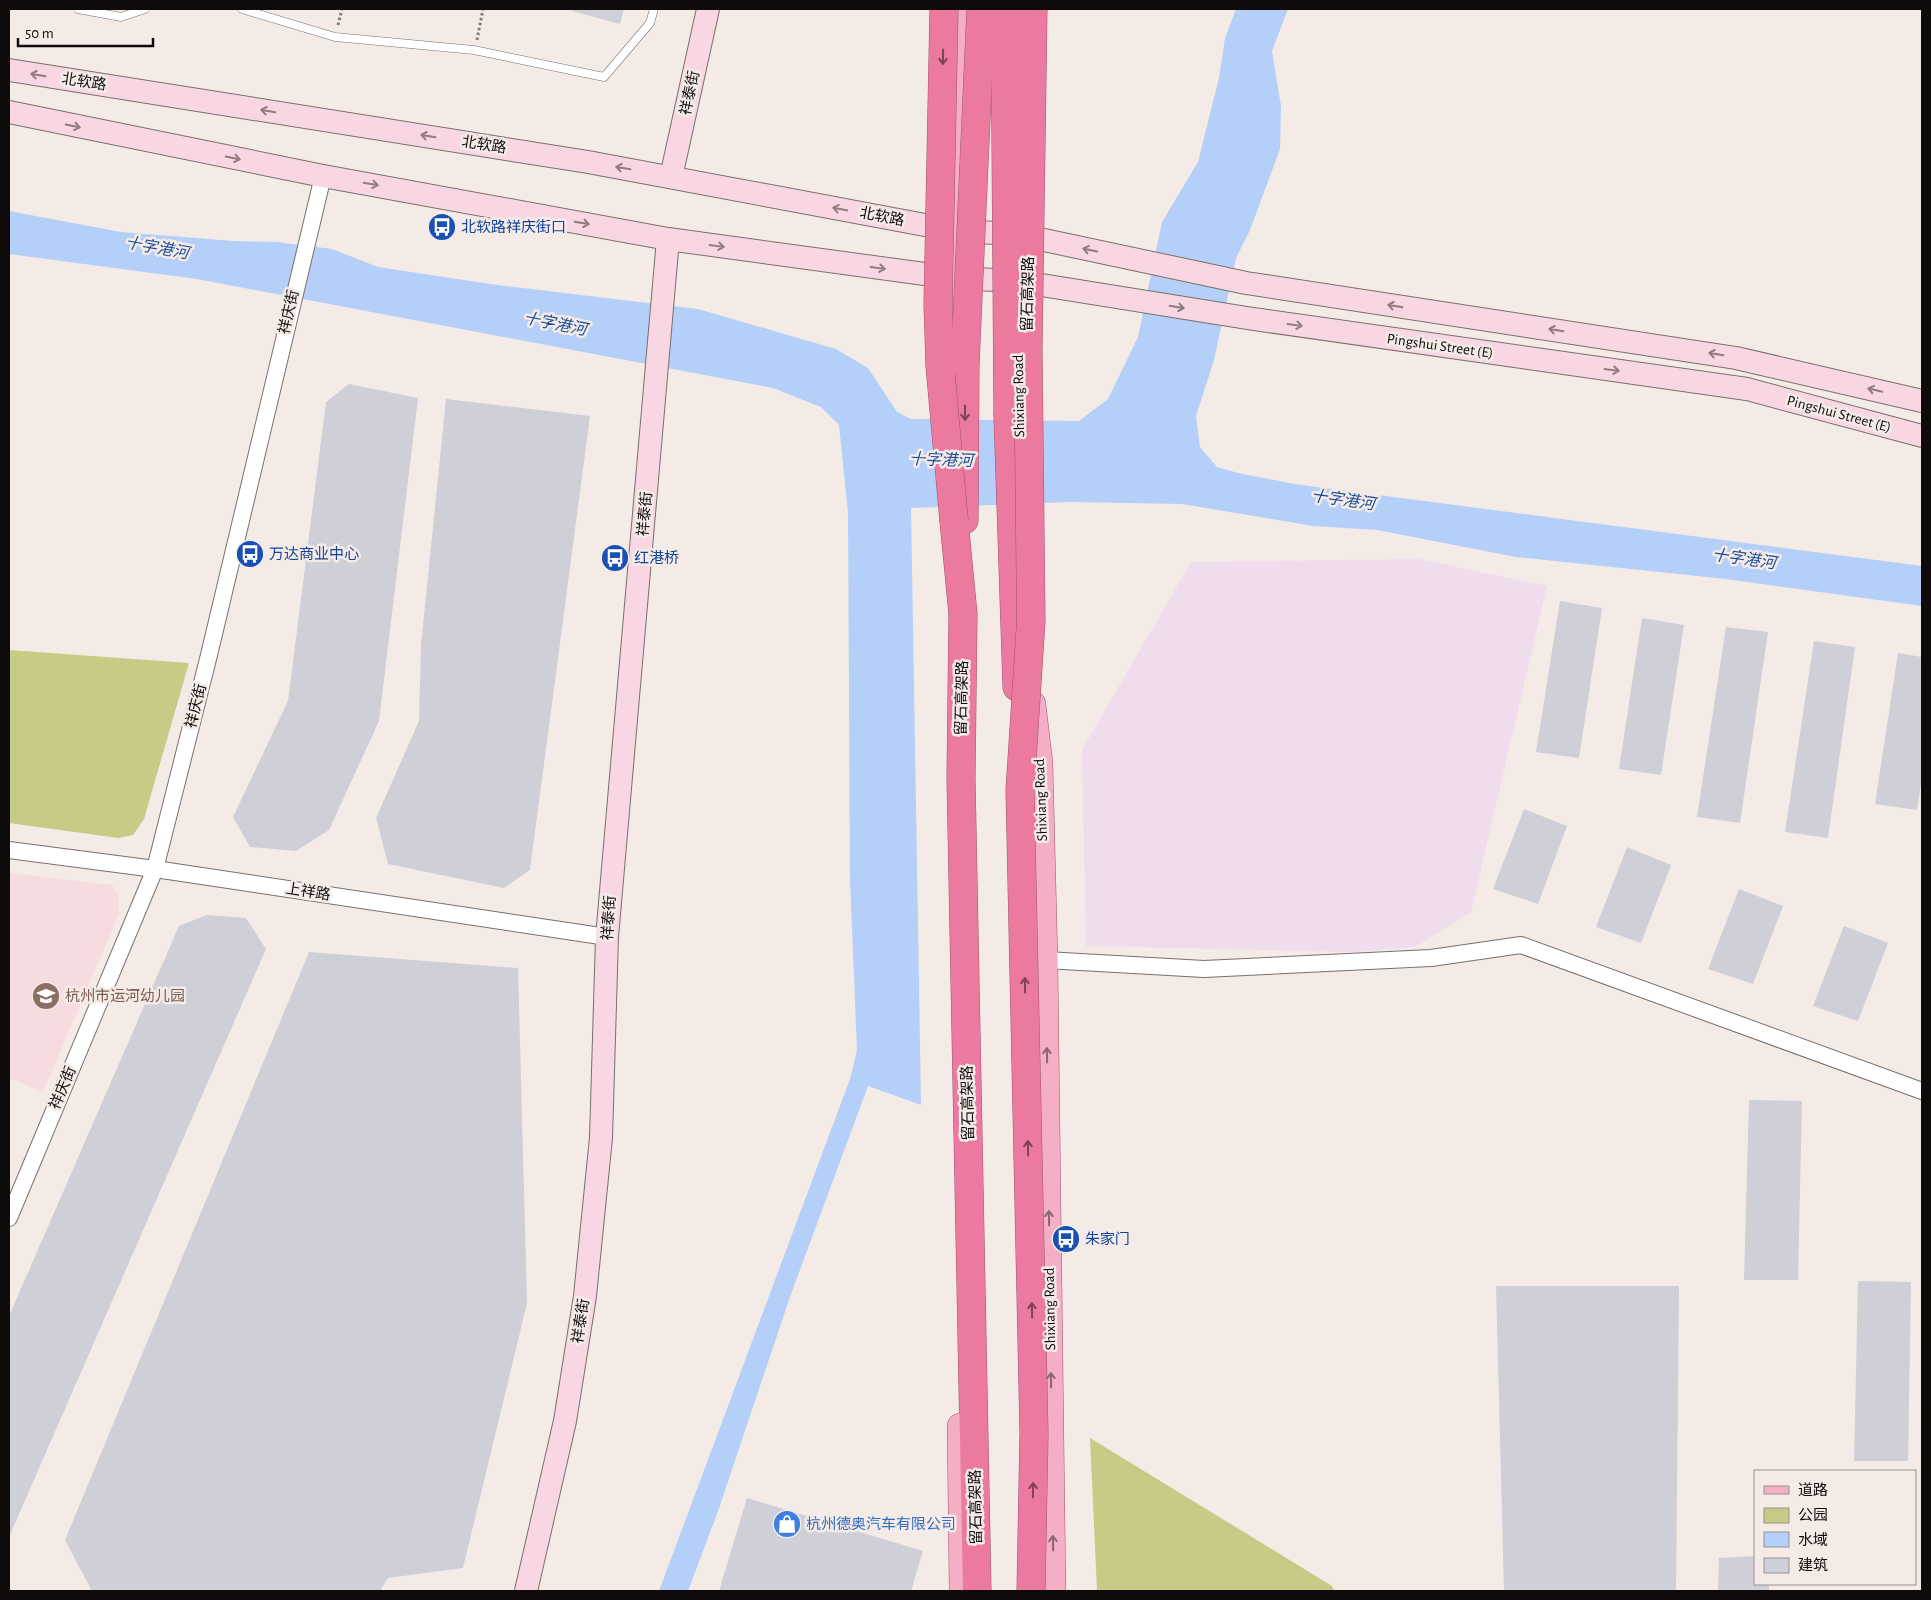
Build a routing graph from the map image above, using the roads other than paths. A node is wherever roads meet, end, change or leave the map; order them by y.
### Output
1 (78, 9) edge
2 (145, 9) edge
3 (242, 9) edge
4 (654, 9) edge
5 (708, 9) edge
6 (944, 9) edge
7 (966, 9) edge
8 (981, 9) edge
9 (1005, 9) edge
10 (1019, 9) edge
11 (1033, 9) edge
12 (9, 70) edge
13 (9, 112) edge
14 (323, 176) junction
15 (671, 177) junction
16 (957, 230) junction
17 (1016, 234) junction
18 (668, 239) junction
19 (954, 278) junction
20 (1017, 282) junction
21 (1922, 401) edge
22 (1922, 436) edge
23 (963, 614) junction
24 (1020, 790) junction
25 (9, 850) edge
26 (155, 868) junction
27 (607, 937) junction
28 (1045, 960) junction
29 (1922, 1091) edge
30 (9, 1218) edge
31 (526, 1591) edge
32 (962, 1591) edge
33 (977, 1591) edge
34 (1031, 1591) edge
35 (1053, 1591) edge

1 - 2 lane
3 - 4 lane
5 - 15 street, 祥泰街
6 -> 23 highway, 留石高架路, bridge
7 - 16 main road
8 -> 23 highway, 留石高架路, bridge
9 - 24 highway, 留石高架路, bridge
10 - 17 main road, Shixiang Road
11 - 24 highway, 留石高架路, bridge
15 -> 12 street, 北软路
13 -> 14 street
14 -> 18 street
14 - 26 street, 祥庆街
16 -> 15 street, 北软路
16 - 17 street, Pingshui Street (E)
16 - 19 main road
17 - 20 main road, Shixiang Road
21 -> 17 street, Pingshui Street (E)
18 -> 19 street
18 - 27 street, 祥泰街
19 - 20 street, Pingshui Street (E)
19 - 32 main road, bridge
20 -> 22 street, Pingshui Street (E)
20 - 28 main road, Shixiang Road
23 - 33 highway, 留石高架路
34 -> 24 highway, 留石高架路, bridge
25 - 26 street, 上祥路
26 - 27 street, 上祥路
26 - 30 street, 祥庆街
27 - 31 street, 祥泰街
28 - 29 street
35 -> 28 main road, Shixiang Road

